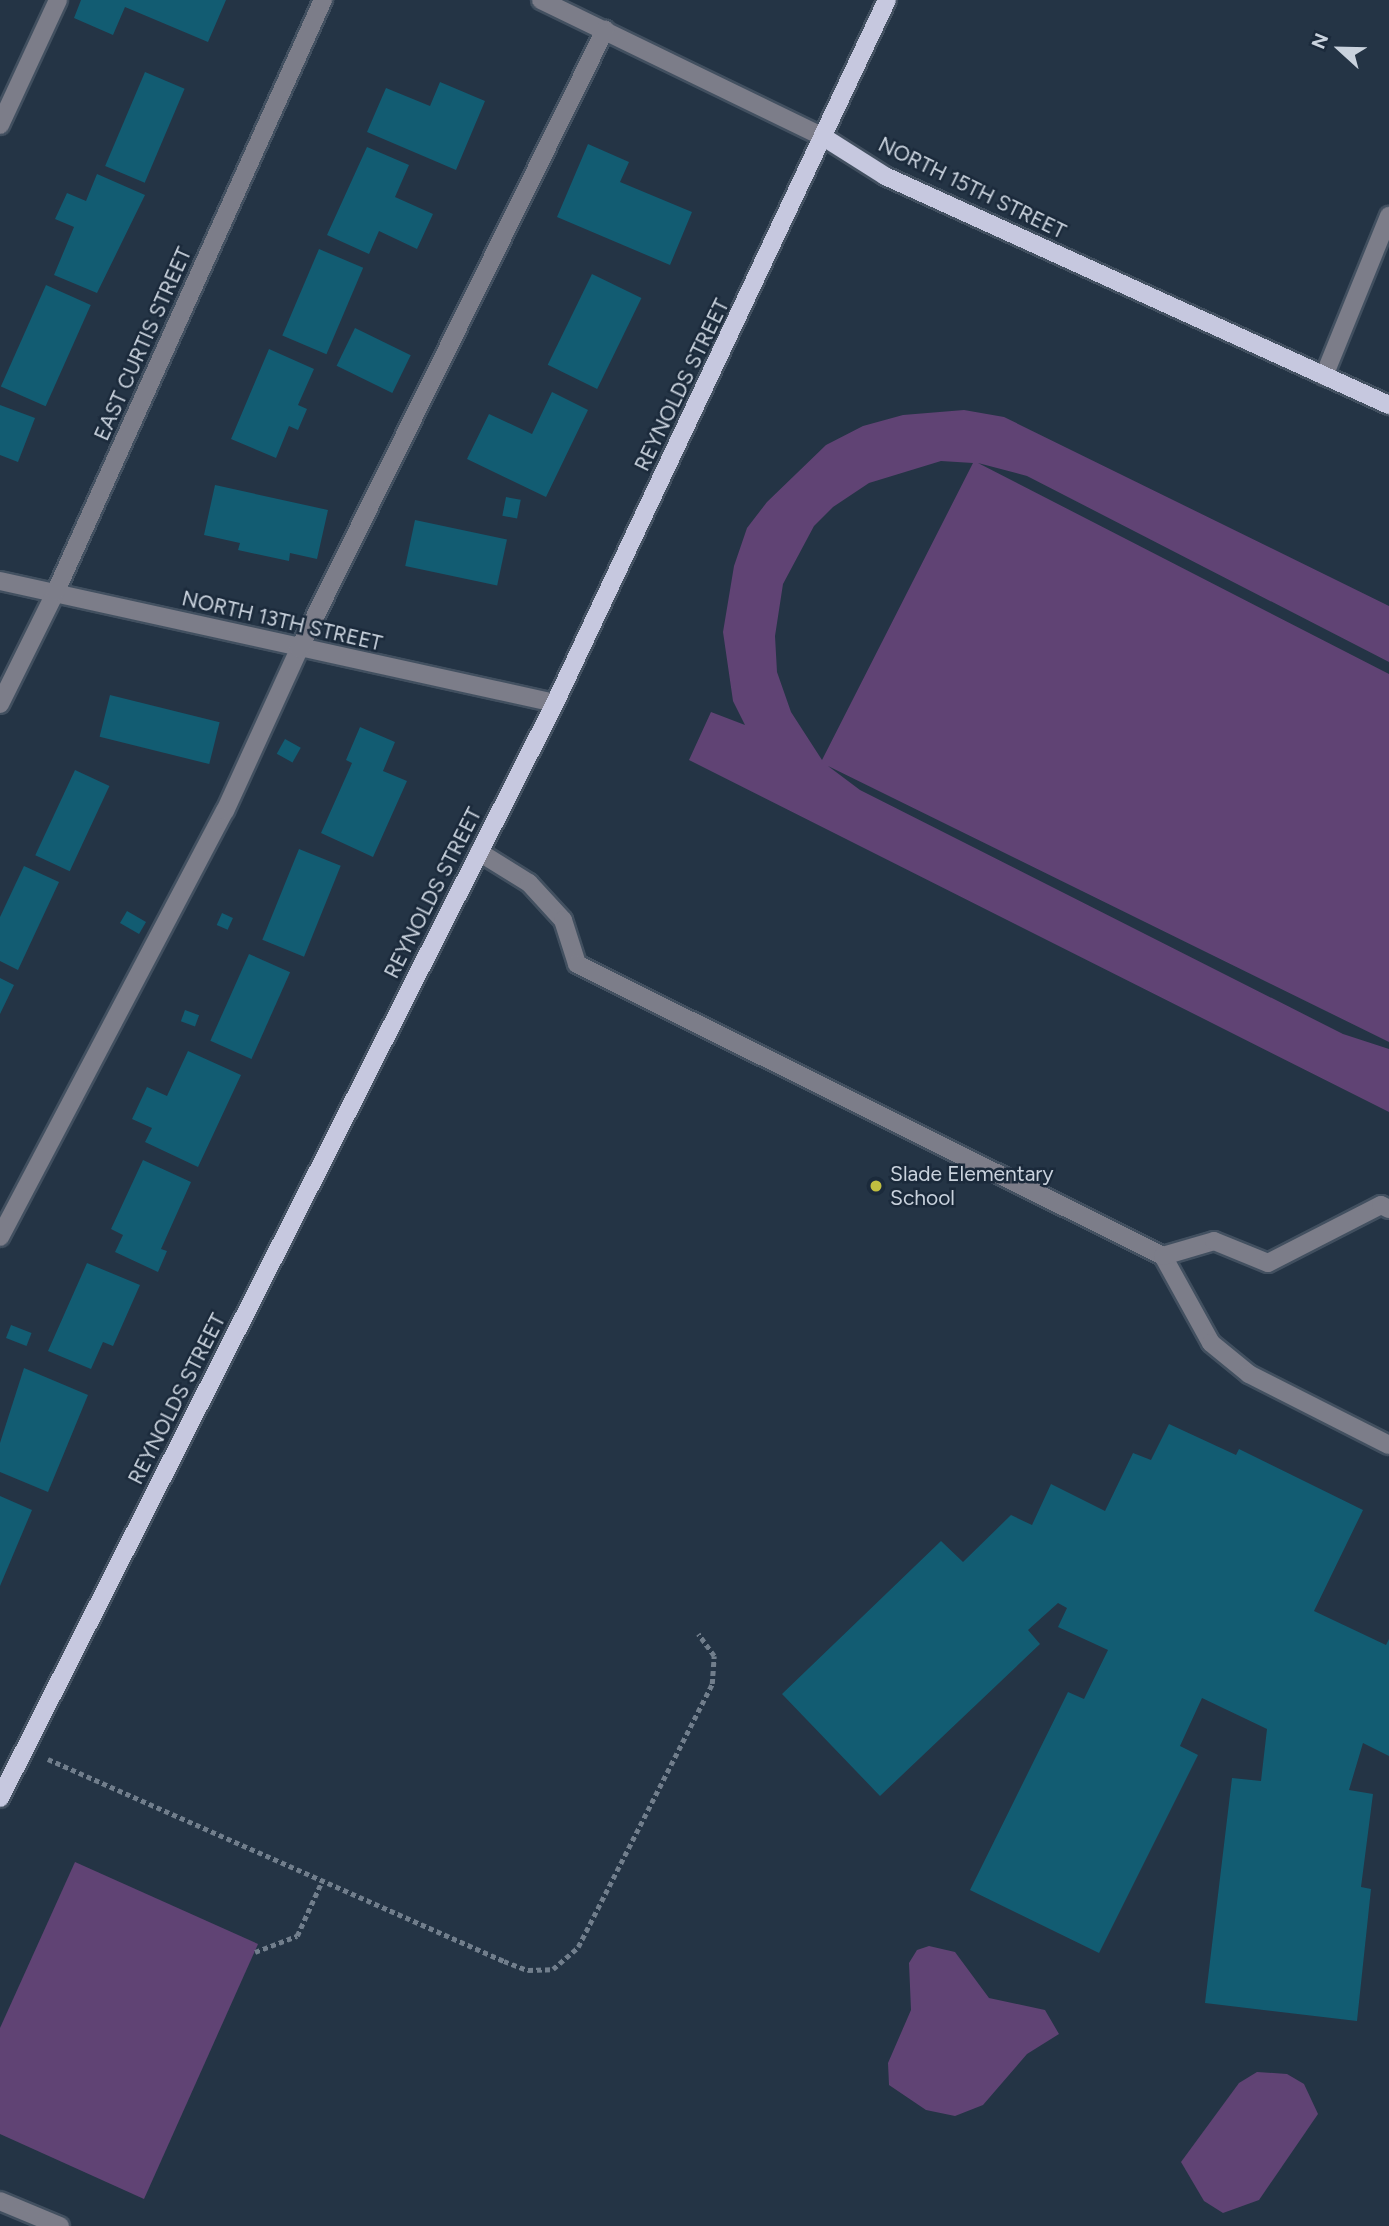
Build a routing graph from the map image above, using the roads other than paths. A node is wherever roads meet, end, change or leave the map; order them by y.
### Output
1 (58, 0) edge
2 (323, 0) edge
3 (541, 0) edge
4 (887, 0) edge
5 (605, 30) junction
6 (0, 125) edge
7 (825, 138) junction
8 (1389, 216) edge
9 (1324, 376) junction
10 (1389, 405) edge
11 (0, 581) edge
12 (57, 591) junction
13 (299, 649) junction
14 (555, 703) junction
15 (0, 704) edge
16 (479, 852) junction
17 (1389, 1209) edge
18 (0, 1237) edge
19 (1163, 1256) junction
20 (1389, 1445) edge
21 (0, 1798) edge
22 (0, 2201) edge
23 (60, 2226) edge

1 - 6 street
2 - 12 street, EAST CURTIS STREET
3 - 5 street, NORTH 15TH STREET
4 - 7 main road, REYNOLDS STREET
5 - 7 street, NORTH 15TH STREET
5 - 13 street
7 - 9 main road, NORTH 15TH STREET
7 - 14 main road, REYNOLDS STREET
8 - 9 street
9 - 10 main road, NORTH 15TH STREET
11 - 12 street, NORTH 13TH STREET
12 - 13 street, NORTH 13TH STREET
12 - 15 street, EAST CURTIS STREET
13 - 14 street, NORTH 13TH STREET
13 - 18 street
14 - 16 main road, REYNOLDS STREET
16 - 19 street
16 - 21 main road, REYNOLDS STREET
17 - 19 street
19 - 20 street
22 - 23 street

